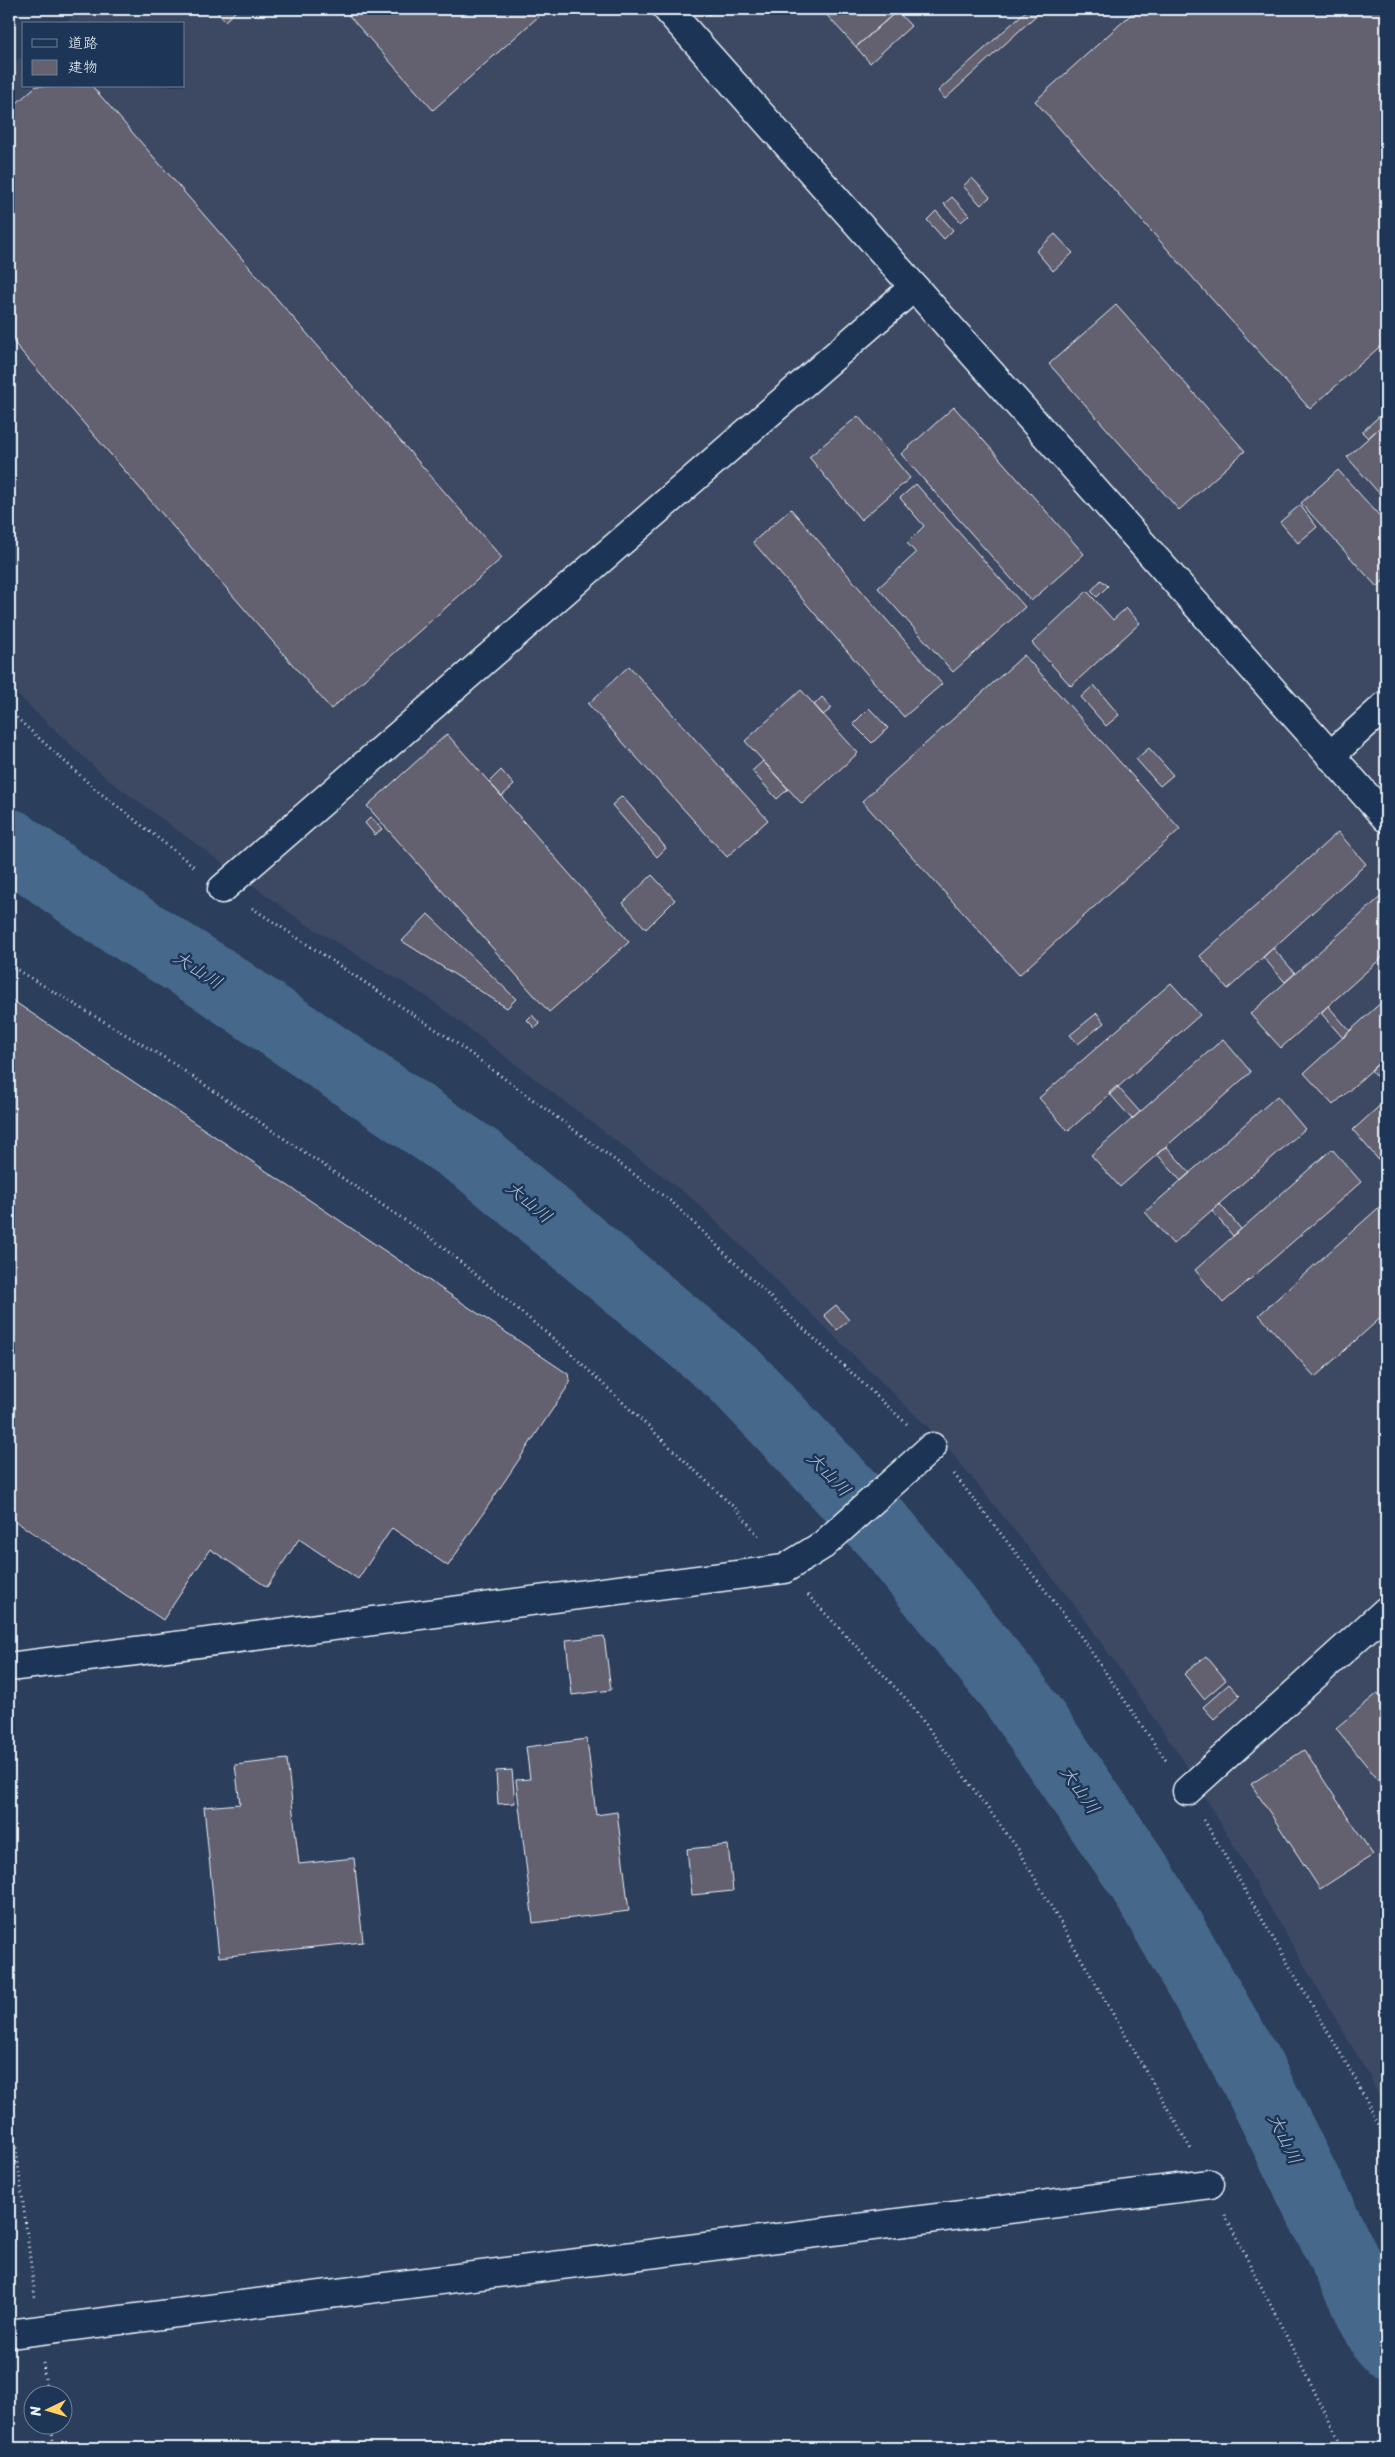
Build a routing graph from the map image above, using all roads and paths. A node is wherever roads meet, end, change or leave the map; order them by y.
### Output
1 (667, 9) edge
2 (914, 286) junction
3 (1386, 705) edge
4 (9, 710) edge
5 (1330, 756) junction
6 (1386, 818) edge
7 (222, 889) junction
8 (9, 965) edge
9 (932, 1447) junction
10 (784, 1569) junction
11 (1386, 1611) edge
12 (9, 1666) edge
13 (1187, 1791) junction
14 (9, 2092) edge
15 (1386, 2139) edge
16 (1210, 2184) junction
17 (39, 2330) junction
18 (9, 2334) edge
19 (46, 2384) edge
20 (52, 2434) edge
21 (54, 2448) edge
22 (1343, 2448) edge

1 - 2 street
2 - 5 street
2 - 7 street
3 - 5 street
4 - 7 path
5 - 6 street
7 - 9 path
8 - 10 path
9 - 10 street
9 - 13 path
10 - 12 street
10 - 16 path
11 - 13 street
13 - 15 path
14 - 17 path
16 - 17 street
16 - 22 path
17 - 18 street
17 - 19 path
20 - 21 path

